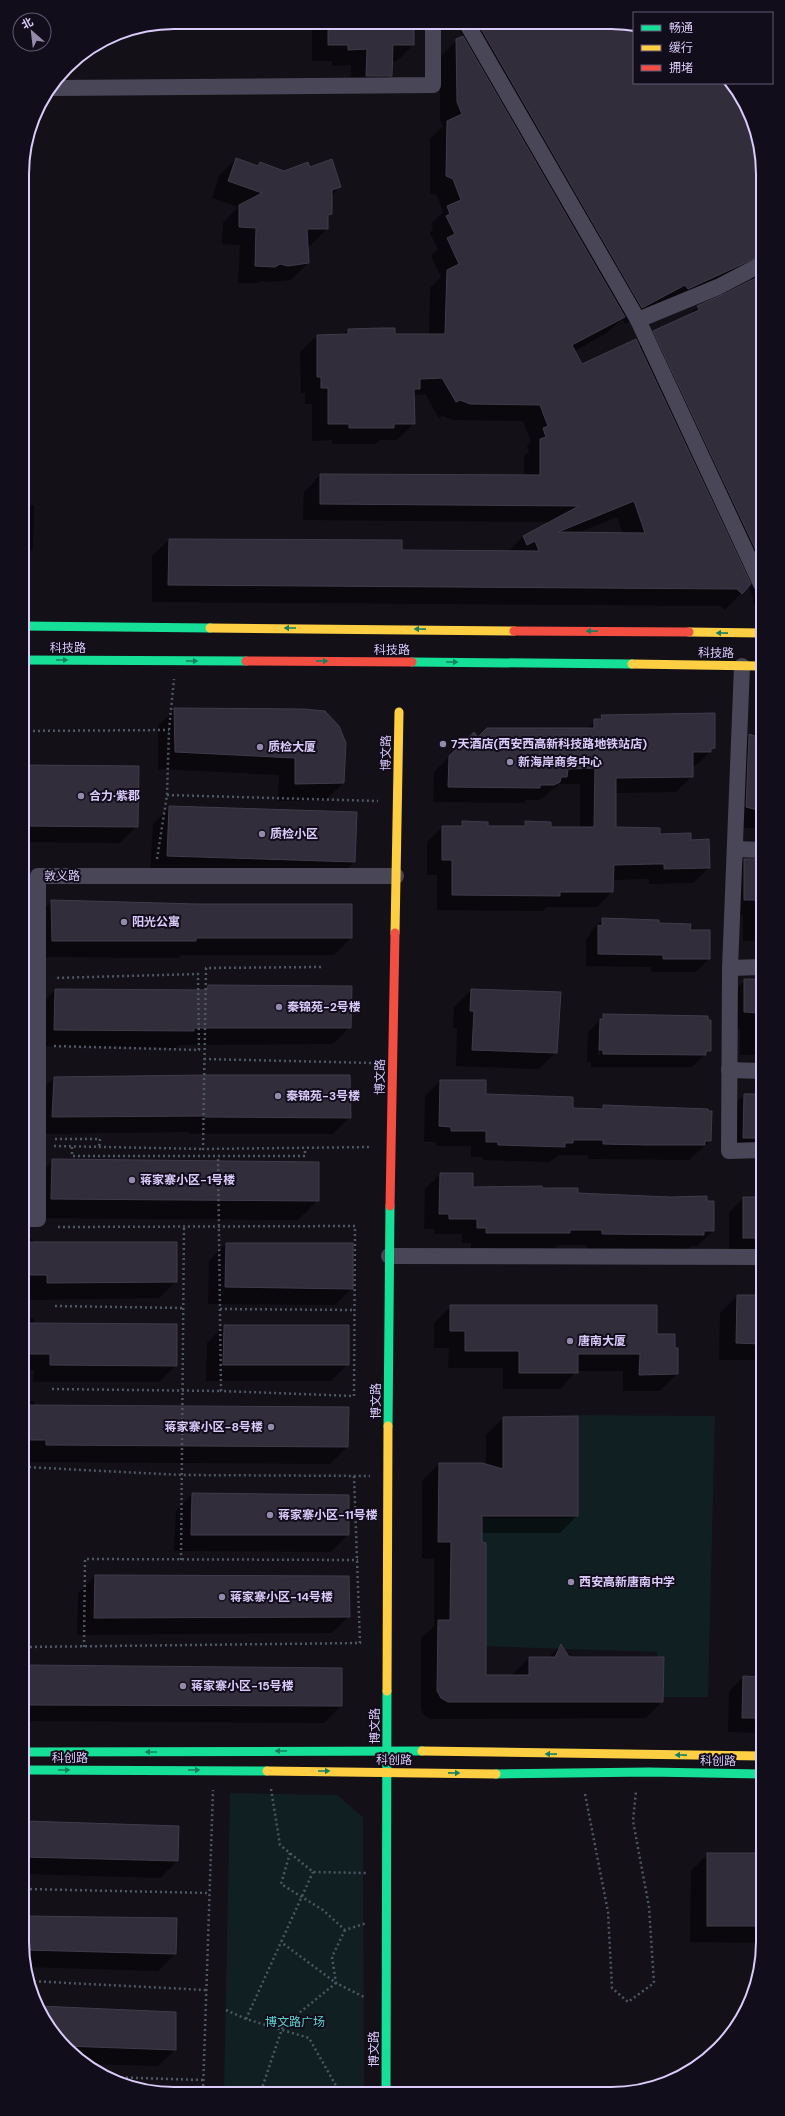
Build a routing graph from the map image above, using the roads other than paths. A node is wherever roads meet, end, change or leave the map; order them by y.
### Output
1 (433, 29) edge
2 (470, 29) edge
3 (58, 88) edge
4 (756, 267) edge
5 (638, 320) junction
6 (756, 573) edge
7 (29, 626) edge
8 (756, 633) edge
9 (29, 660) edge
10 (742, 666) junction
11 (756, 666) edge
12 (399, 712) dead end
13 (736, 850) junction
14 (756, 850) edge
15 (396, 876) junction
16 (730, 968) junction
17 (756, 968) edge
18 (729, 1070) junction
19 (756, 1071) edge
20 (756, 1150) edge
21 (29, 1219) edge
22 (389, 1256) junction
23 (756, 1257) edge
24 (387, 1751) junction
25 (29, 1752) edge
26 (756, 1756) edge
27 (29, 1770) edge
28 (388, 1773) junction
29 (756, 1774) edge
30 (386, 2087) edge

1 - 3 street
2 - 5 street
4 - 5 street
5 - 6 street
8 -> 7 street, 科技路
9 -> 10 street, 科技路
10 - 11 street, 科技路
10 - 13 street
12 - 15 street, 博文路
13 - 14 street
13 - 16 street
15 - 21 street, 敦义路
15 - 22 street, 博文路
16 - 17 street
16 - 18 street
18 - 19 street
18 - 20 street
22 - 23 street
22 - 24 street, 博文路
24 -> 25 street, 科创路
26 -> 24 street, 科创路
24 - 28 street, 博文路
27 -> 28 street, 科创路
28 -> 29 street, 科创路
28 - 30 street, 博文路

